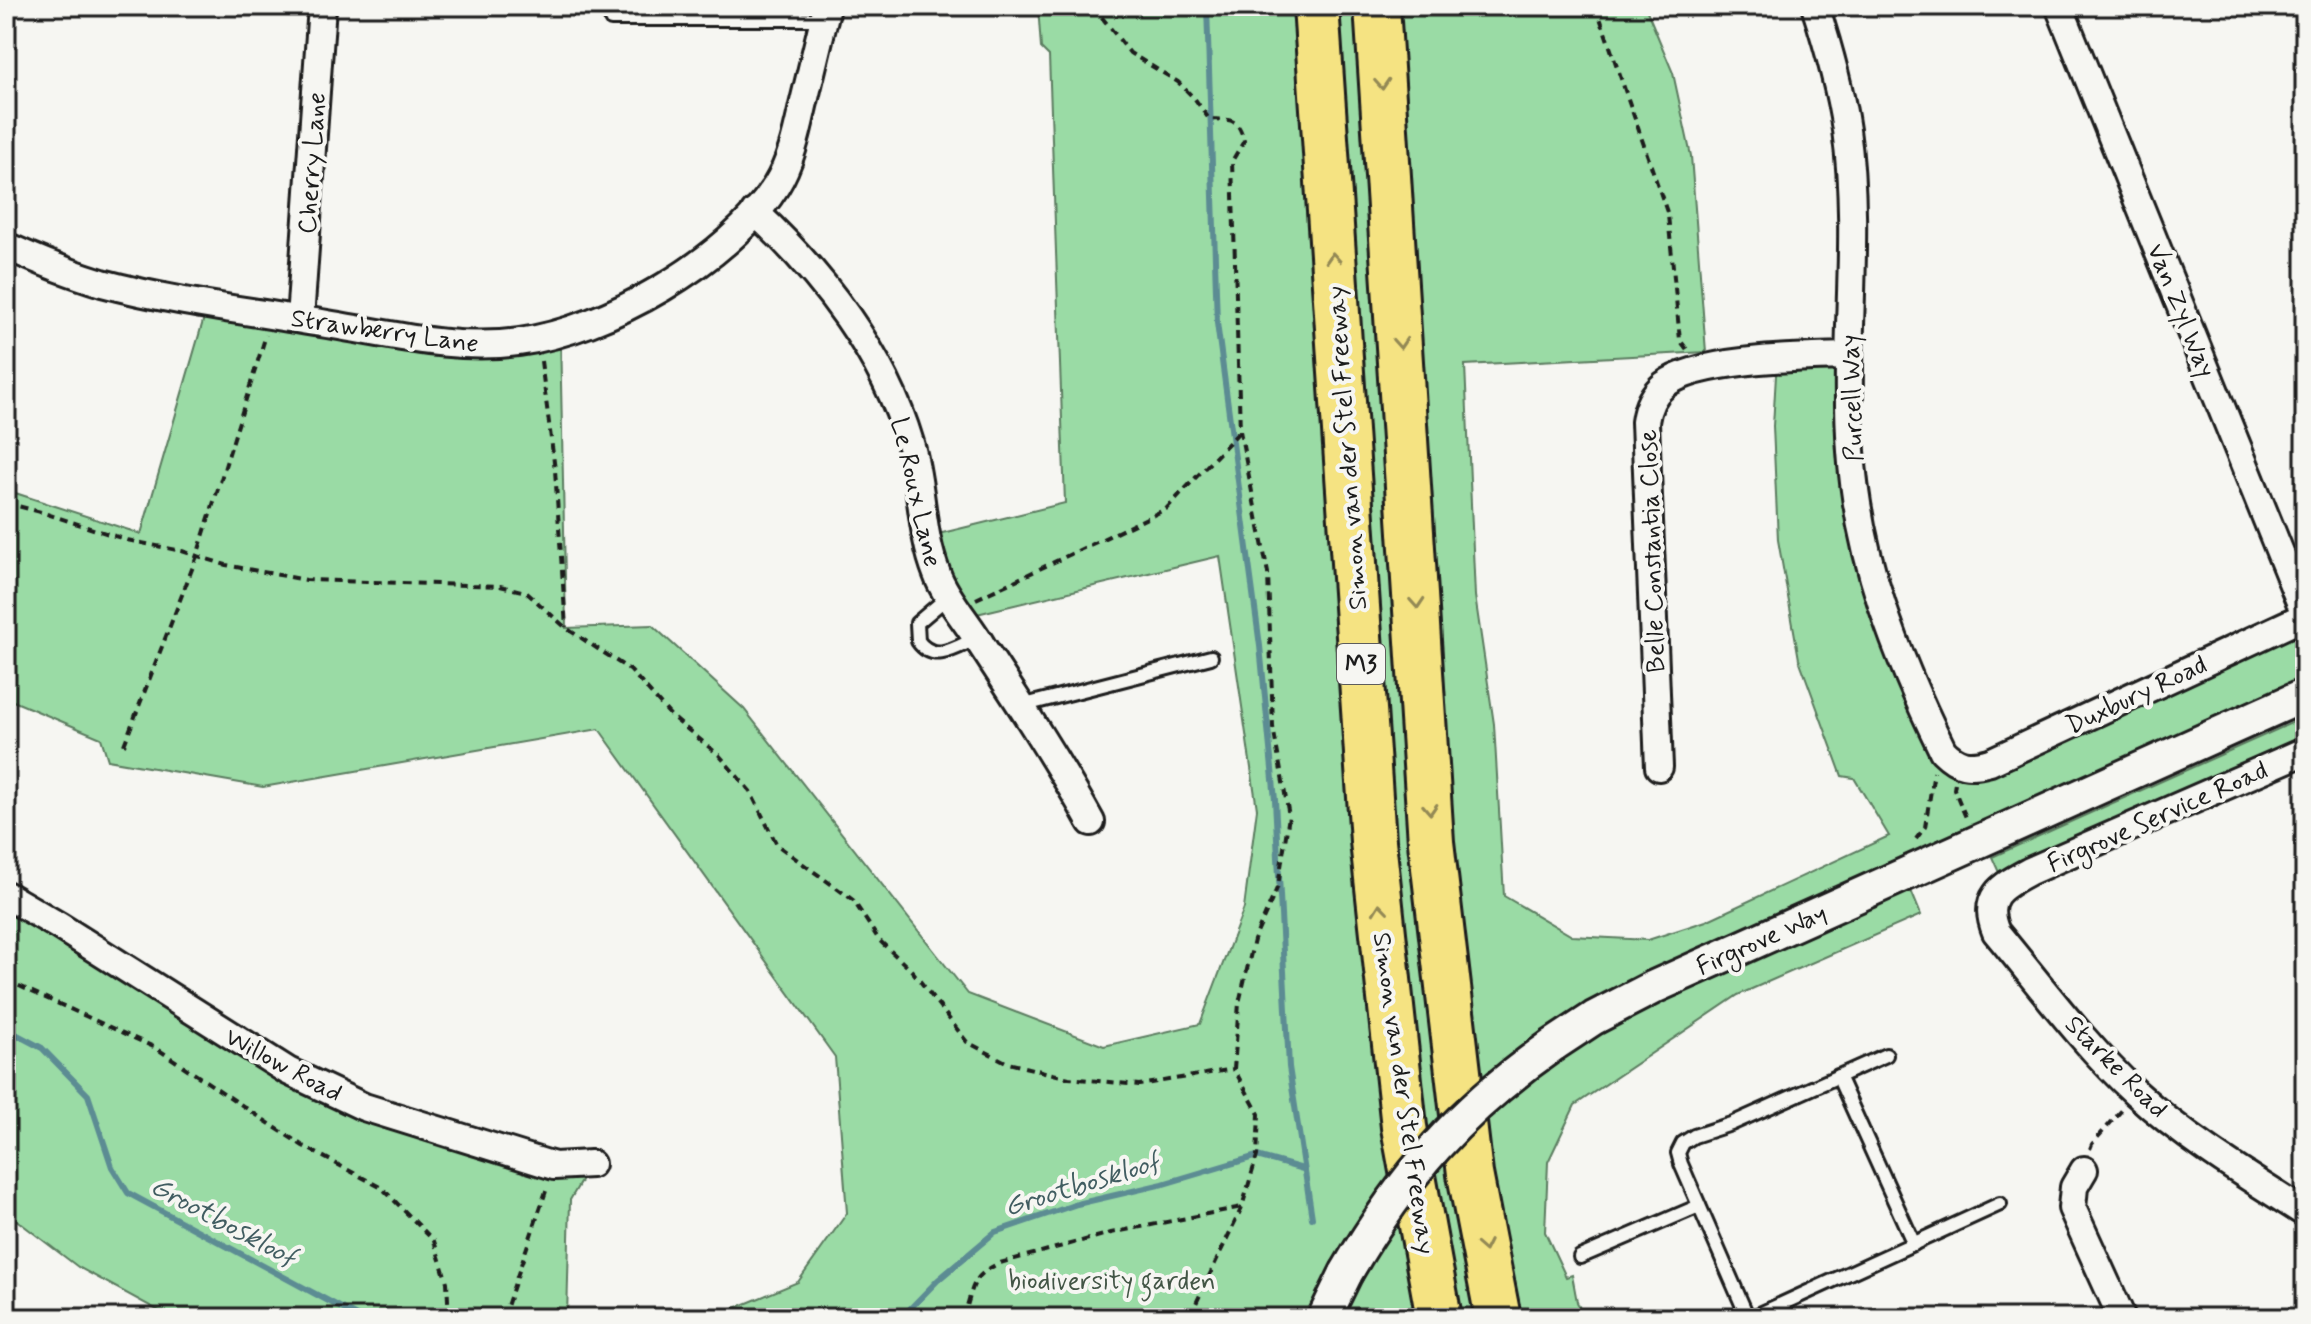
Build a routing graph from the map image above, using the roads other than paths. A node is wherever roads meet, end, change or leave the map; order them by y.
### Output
1 (322, 6) edge
2 (1316, 6) edge
3 (1377, 6) edge
4 (1815, 6) edge
5 (2059, 6) edge
6 (825, 13) edge
7 (611, 19) dead end
8 (755, 212) junction
9 (6, 246) edge
10 (300, 319) junction
11 (1847, 356) junction
12 (954, 601) junction
13 (2305, 615) edge
14 (977, 637) junction
15 (1211, 657) dead end
16 (2305, 695) edge
17 (1021, 706) junction
18 (2305, 751) edge
19 (1964, 766) joint
20 (1659, 767) dead end
21 (1091, 822) dead end
22 (2010, 882) joint
23 (6, 895) edge
24 (1886, 1055) dead end
25 (1838, 1076) junction
26 (591, 1164) dead end
27 (2084, 1170) road end
28 (2000, 1204) dead end
29 (1699, 1206) junction
30 (2305, 1213) edge
31 (1914, 1244) junction
32 (1580, 1257) dead end
33 (1324, 1318) edge
34 (1439, 1318) edge
35 (1498, 1318) edge
36 (1750, 1318) edge
37 (2122, 1318) edge

1 - 10 street, Cherry Lane
34 -> 2 highway, Simon van der Stel Freeway / M3
3 -> 35 highway, Simon van der Stel Freeway / M3
4 - 11 street, Purcell Way
5 - 13 street, Van Zyl Way
6 - 7 lane
6 - 8 street, Strawberry Lane
8 - 10 street, Strawberry Lane
8 - 12 street, Le Roux Lane
9 - 10 street, Strawberry Lane
11 - 19 street, Purcell Way
11 - 20 street, Belle Constantia Close
12 - 14 street, Le Roux Lane
12 - 14 lane
13 - 19 street, Duxbury Road
14 - 17 street, Le Roux Lane
15 - 17 lane
16 - 33 street, Firgrove Way, bridge
17 - 21 street, Le Roux Lane
18 - 22 street, Firgrove Service Road
22 - 30 street, Starke Road
23 - 26 street, Willow Road
24 - 25 lane
25 - 29 lane
25 - 31 lane
27 - 37 street
28 - 31 lane
29 - 32 lane
29 - 36 lane
31 - 36 lane

